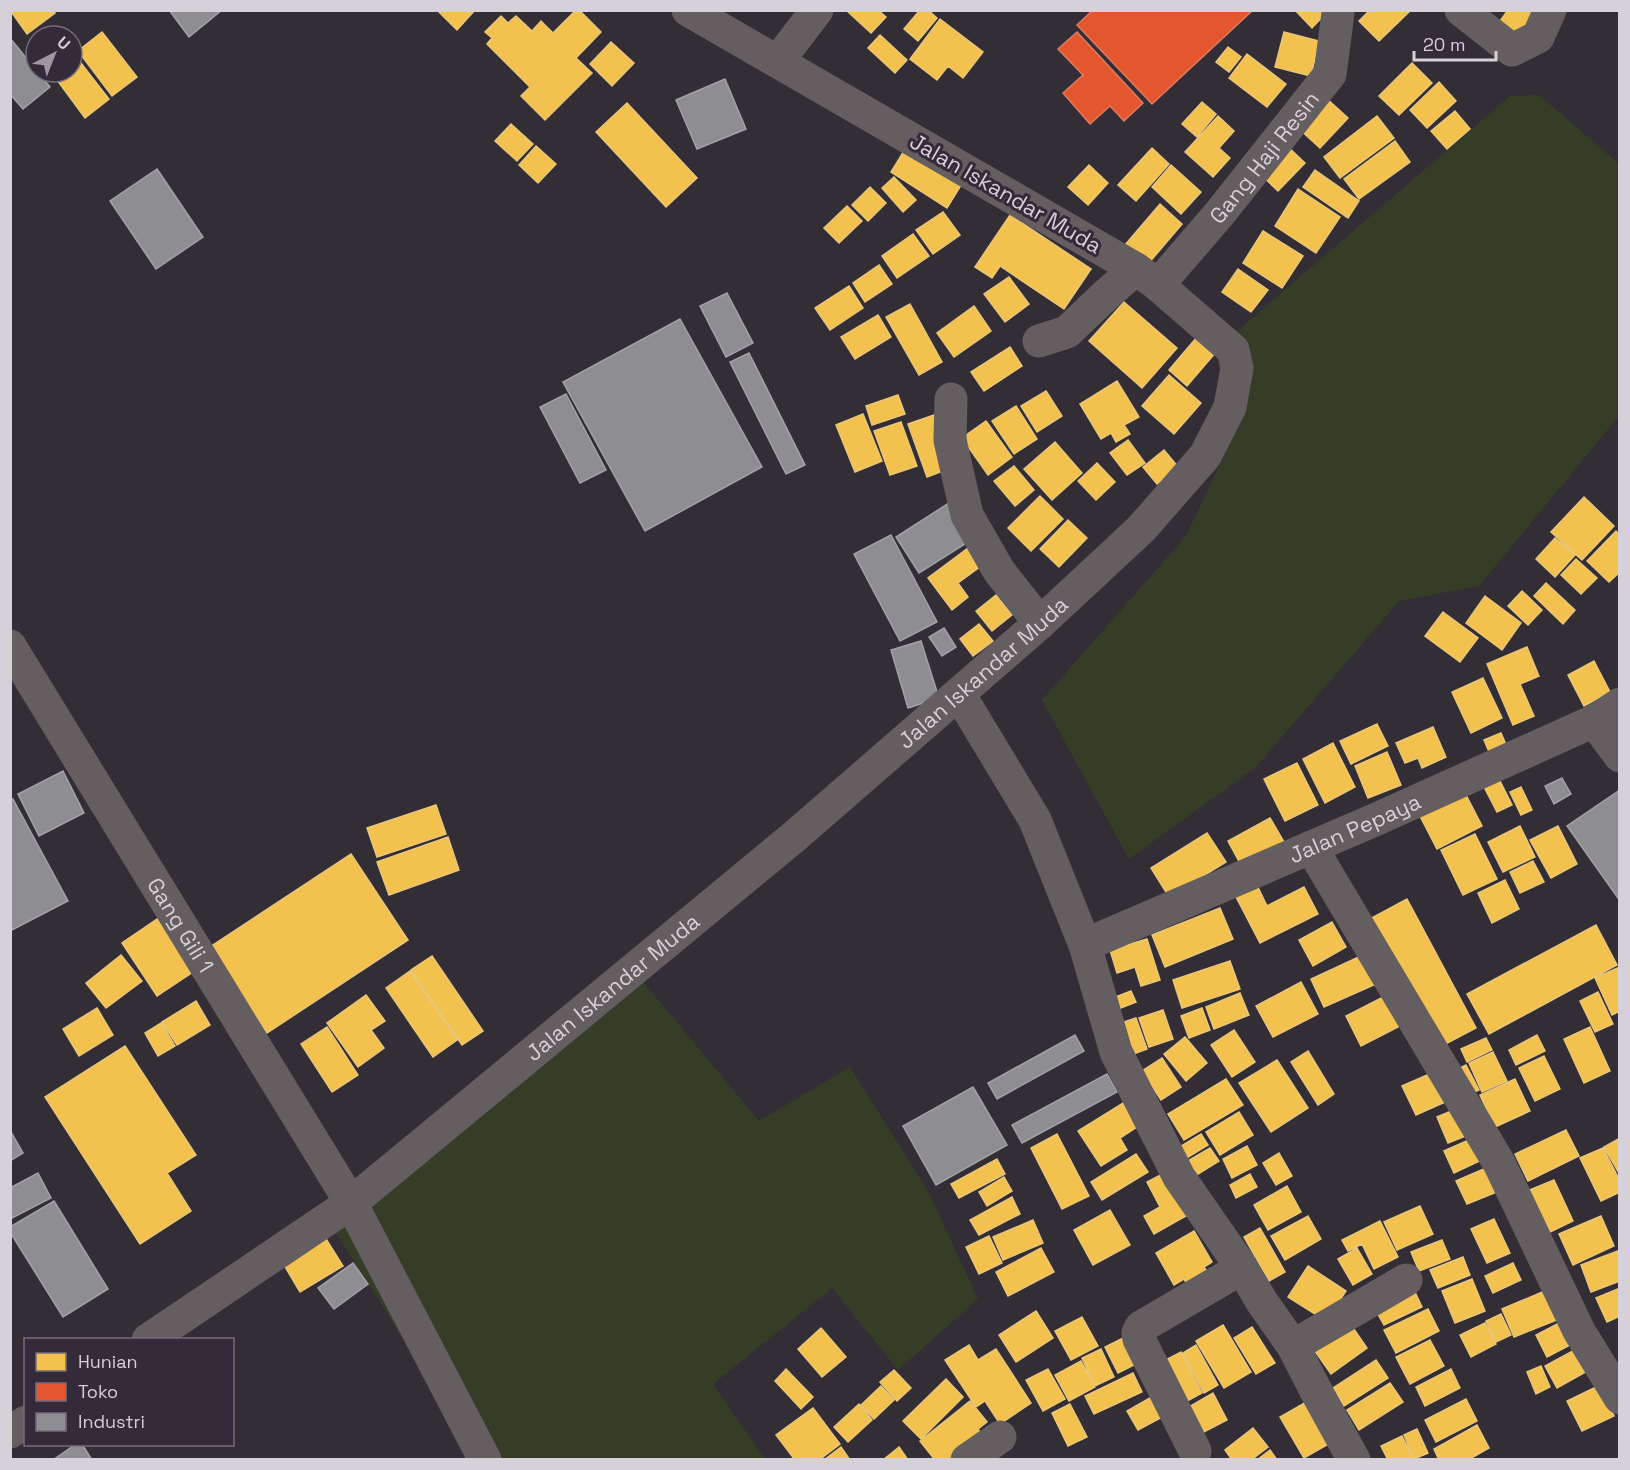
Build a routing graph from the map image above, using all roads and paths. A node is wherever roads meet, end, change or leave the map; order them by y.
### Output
1 (687, 10) edge
2 (817, 10) edge
3 (1461, 10) edge
4 (1550, 10) edge
5 (1338, 13) dead end
6 (778, 61) junction
7 (1147, 277) junction
8 (1038, 341) dead end
9 (951, 399) dead end
10 (1040, 623) junction
11 (10, 646) edge
12 (959, 694) junction
13 (1607, 713) edge
14 (1620, 756) edge
15 (1311, 847) junction
16 (1085, 945) junction
17 (351, 1203) junction
18 (1242, 1268) junction
19 (1406, 1280) dead end
20 (151, 1338) edge
21 (1293, 1346) junction
22 (1620, 1398) edge
23 (24, 1423) edge
24 (10, 1432) edge
25 (1000, 1437) dead end
26 (1195, 1451) dead end
27 (485, 1460) edge
28 (967, 1460) edge
29 (1354, 1460) edge

1 - 6 street, Jalan Iskandar Muda
2 - 6 street
3 - 4 street
5 - 7 street, Gang Haji Resin
6 - 7 street, Jalan Iskandar Muda
7 - 8 street, Gang Haji Resin
7 - 10 street, Jalan Iskandar Muda
9 - 10 street
10 - 12 street, Jalan Iskandar Muda
11 - 17 street, Gang Gili 1
12 - 16 street
12 - 17 street, Jalan Iskandar Muda
13 - 14 street
13 - 15 street, Jalan Pepaya
15 - 16 street, Jalan Pepaya
15 - 22 street
16 - 18 street
17 - 20 street, Jalan Iskandar Muda
17 - 27 street, Gang Gili 1
18 - 21 street
18 - 26 street
19 - 21 street
21 - 29 street
23 - 24 street
25 - 28 street

